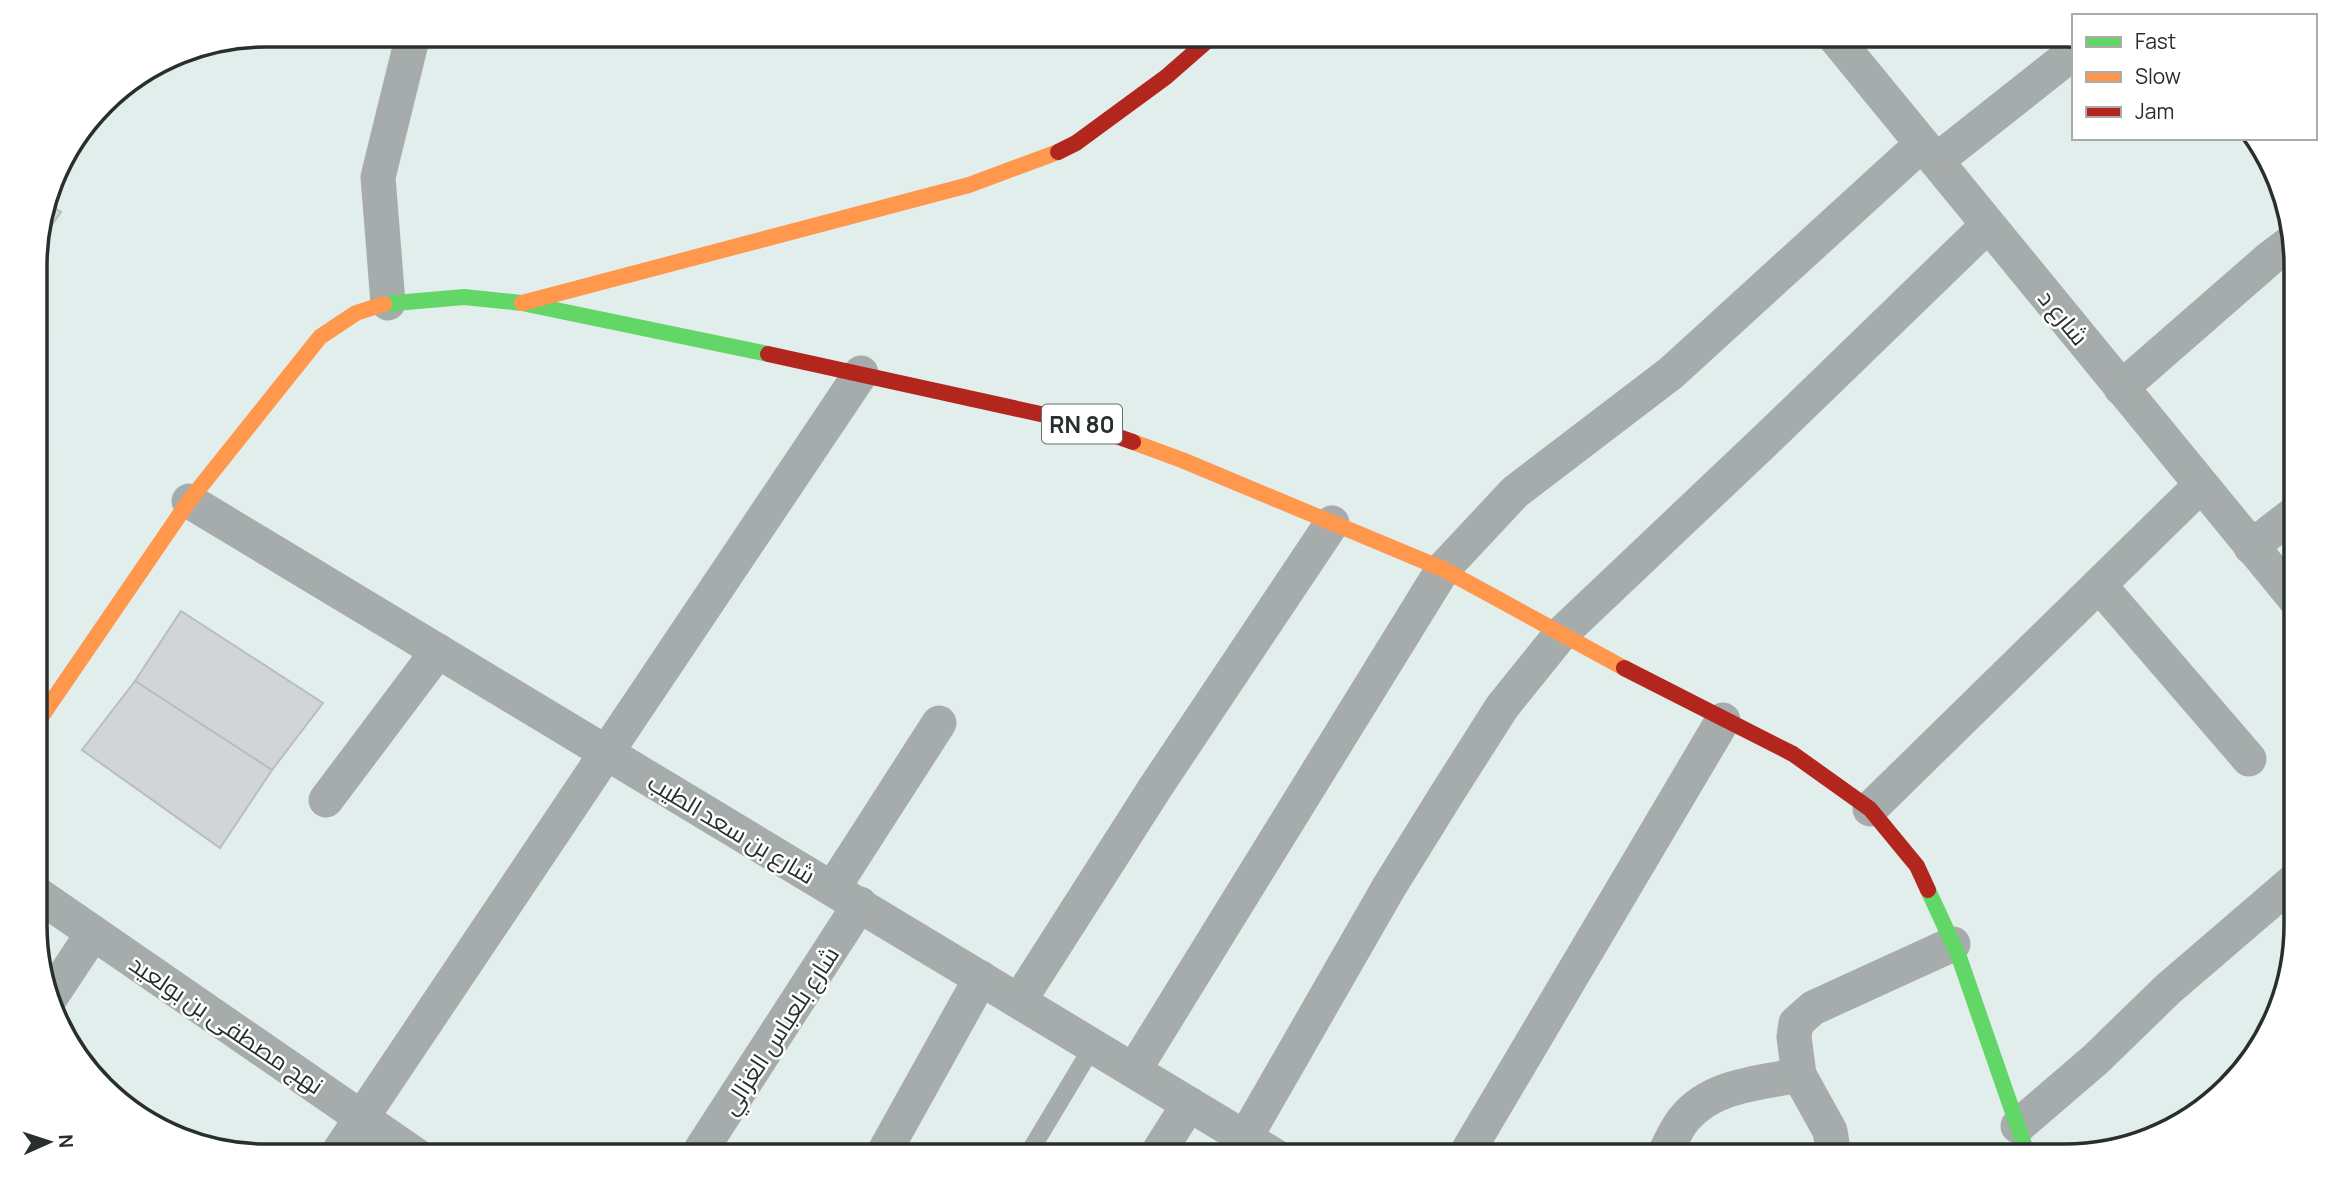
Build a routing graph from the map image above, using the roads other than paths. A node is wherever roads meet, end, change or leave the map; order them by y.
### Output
1 (410, 47) edge
2 (1200, 47) edge
3 (1843, 47) edge
4 (2072, 53) edge
5 (1929, 152) junction
6 (1988, 225) junction
7 (2283, 248) edge
8 (388, 303) junction
9 (522, 303) junction
10 (861, 373) junction
11 (2121, 388) junction
12 (2201, 485) junction
13 (189, 502) junction
14 (2284, 522) edge
15 (1332, 523) junction
16 (2251, 547) junction
17 (1443, 569) junction
18 (2099, 585) junction
19 (2284, 586) edge
20 (1560, 635) junction
21 (438, 651) junction
22 (47, 708) edge
23 (1723, 720) junction
24 (939, 723) dead end
25 (607, 752) junction
26 (2249, 759) dead end
27 (326, 800) dead end
28 (1870, 809) junction
29 (2284, 889) edge
30 (846, 896) junction
31 (47, 901) edge
32 (93, 933) junction
33 (1953, 944) junction
34 (981, 978) junction
35 (57, 987) edge
36 (1019, 1000) junction
37 (1093, 1046) junction
38 (1134, 1070) junction
39 (1799, 1075) junction
40 (1189, 1104) junction
41 (362, 1116) junction
42 (2023, 1141) edge
43 (1235, 1143) edge
44 (1241, 1143) edge
45 (1472, 1143) edge
46 (1670, 1143) edge
47 (1832, 1143) edge
48 (344, 1144) edge
49 (400, 1144) edge
50 (704, 1144) edge
51 (889, 1144) edge
52 (1034, 1144) edge
53 (1164, 1144) edge

1 - 8 street
2 - 9 main road
3 - 5 street, شارع د
4 - 5 street
5 - 6 street, شارع د
5 - 17 street
6 - 11 street, شارع د
6 - 20 street
7 - 11 street
8 - 9 main road, RN 80
8 - 13 main road, RN 80
9 - 10 main road, RN 80
10 - 15 main road, RN 80
10 - 25 street
11 - 12 street, شارع د
12 - 16 street, شارع د
12 - 18 street
13 - 21 street, شارع بن سعد الطيب
13 - 22 main road, RN 80
14 - 16 street
15 - 17 main road, RN 80
15 - 36 street
16 - 19 street, شارع د
17 - 20 main road, RN 80
17 - 38 street
18 - 26 street
18 - 28 street
20 - 23 main road, RN 80
20 - 44 street
21 - 25 street, شارع بن سعد الطيب
21 - 27 street
23 - 28 main road, RN 80
23 - 45 street
24 - 30 street, شارع بلعباس الغزالي
25 - 30 street, شارع بن سعد الطيب
25 - 41 street
28 - 33 main road, RN 80
29 - 42 street
30 - 34 street, شارع بن سعد الطيب
30 - 50 street, شارع بلعباس الغزالي
31 - 32 street, نهج مصطفى بن بولعيد
32 - 35 street
32 - 41 street, نهج مصطفى بن بولعيد
33 - 39 street
33 - 42 main road, RN 80
34 - 36 street, شارع بن سعد الطيب
34 - 51 street
36 - 37 street, شارع بن سعد الطيب
37 - 38 street, شارع بن سعد الطيب
37 - 52 lane
38 - 40 street, شارع بن سعد الطيب
39 - 46 street
39 - 47 street
40 - 43 street, شارع بن سعد الطيب
40 - 53 street
41 - 48 street
41 - 49 street, نهج مصطفى بن بولعيد

